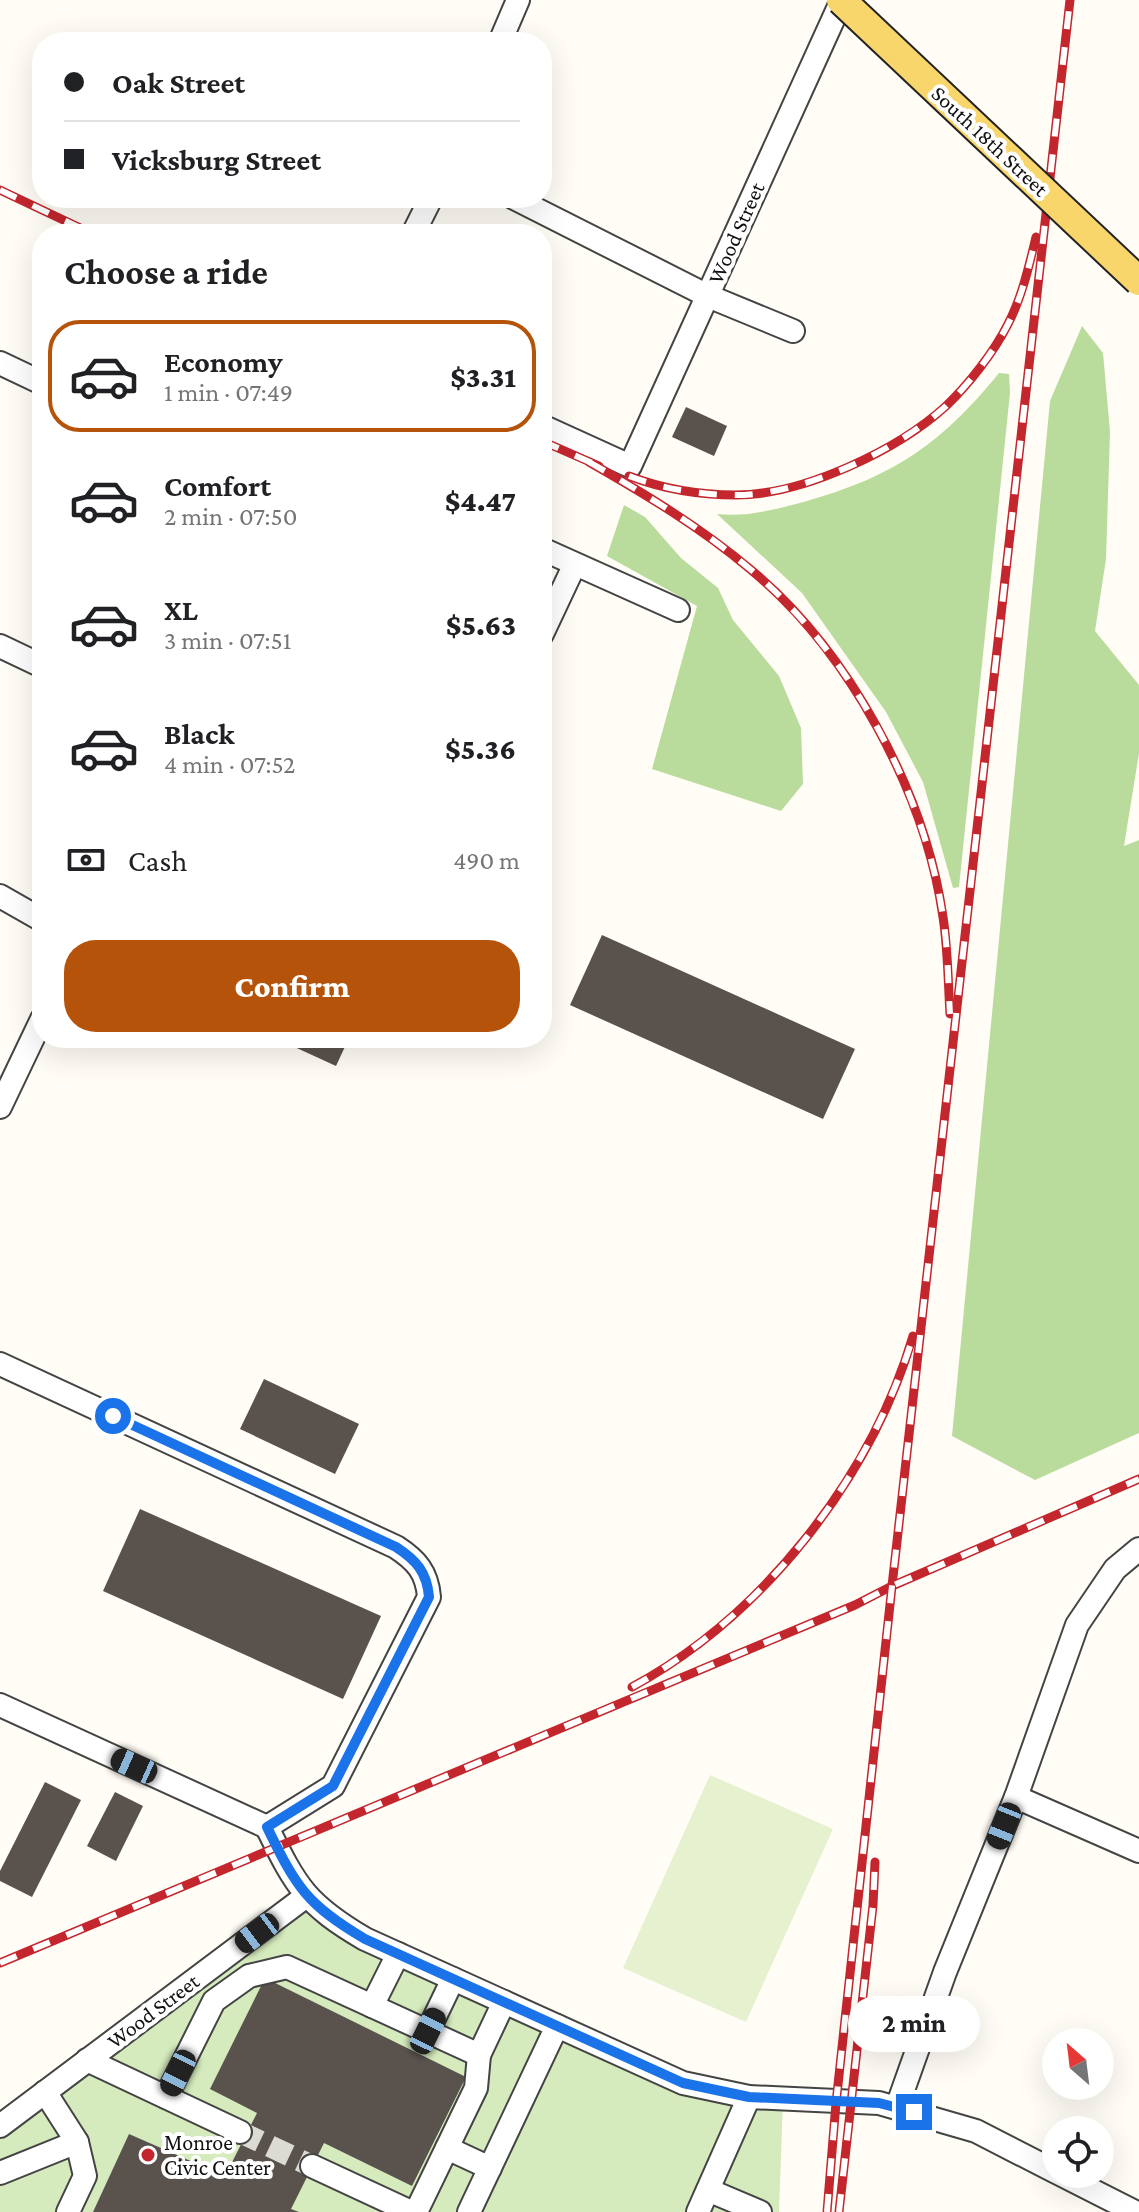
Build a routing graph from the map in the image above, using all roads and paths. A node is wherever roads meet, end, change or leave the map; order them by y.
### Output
1 (518, 0) edge
2 (842, 0) edge
3 (504, 32) edge
4 (534, 208) edge
5 (1139, 281) edge
6 (708, 296) junction
7 (793, 331) dead end
8 (0, 363) edge
9 (32, 378) edge
10 (552, 431) edge
11 (552, 554) edge
12 (574, 566) junction
13 (678, 610) dead end
14 (552, 613) edge
15 (0, 646) edge
16 (32, 661) edge
17 (0, 896) edge
18 (32, 914) edge
19 (32, 1040) edge
20 (0, 1107) edge
21 (0, 1364) edge
22 (1139, 1549) edge
23 (0, 1705) edge
24 (1016, 1797) junction
25 (267, 1827) junction
26 (1139, 1851) edge
27 (305, 1897) junction
28 (398, 1954) junction
29 (453, 1979) junction
30 (504, 2002) junction
31 (372, 2006) junction
32 (557, 2026) junction
33 (428, 2031) junction
34 (479, 2055) junction
35 (87, 2060) junction
36 (45, 2092) junction
37 (166, 2097) junction
38 (749, 2097) junction
39 (897, 2107) junction
40 (0, 2126) edge
41 (240, 2132) tunnel mouth
42 (77, 2142) junction
43 (447, 2148) junction
44 (1042, 2165) edge
45 (312, 2166) tunnel mouth
46 (490, 2168) junction
47 (0, 2173) edge
48 (1088, 2188) edge
49 (708, 2190) junction
50 (68, 2212) edge
51 (413, 2212) edge
52 (469, 2212) edge
53 (698, 2212) edge
54 (760, 2212) edge
55 (1135, 2212) edge

1 - 3 street
2 - 5 main road, South 18th Street, bridge
2 - 6 street, Wood Street
4 - 6 street
6 - 7 street
6 - 10 street, Wood Street
8 - 9 street
11 - 12 street
12 - 13 street
12 - 14 street
15 - 16 street
17 - 18 street
19 - 20 street
21 - 25 street
22 - 24 street
23 - 25 street
24 - 26 street
24 - 39 street
25 - 27 street
27 - 28 street
27 - 35 street, Wood Street
28 - 29 street
28 - 31 street
29 - 30 street
29 - 33 street
30 - 32 street
30 - 34 street
31 - 33 street
31 - 37 street
32 - 38 street
32 - 46 street
33 - 34 street
34 - 43 street
35 - 36 street, Wood Street
35 - 37 street
36 - 40 street, Wood Street
36 - 42 street
37 - 41 street
38 - 39 street
38 - 49 street
39 - 44 street
42 - 47 street
42 - 50 street
43 - 46 street
43 - 51 street
45 - 51 street
46 - 52 street
48 - 55 street
49 - 53 street
49 - 54 street

